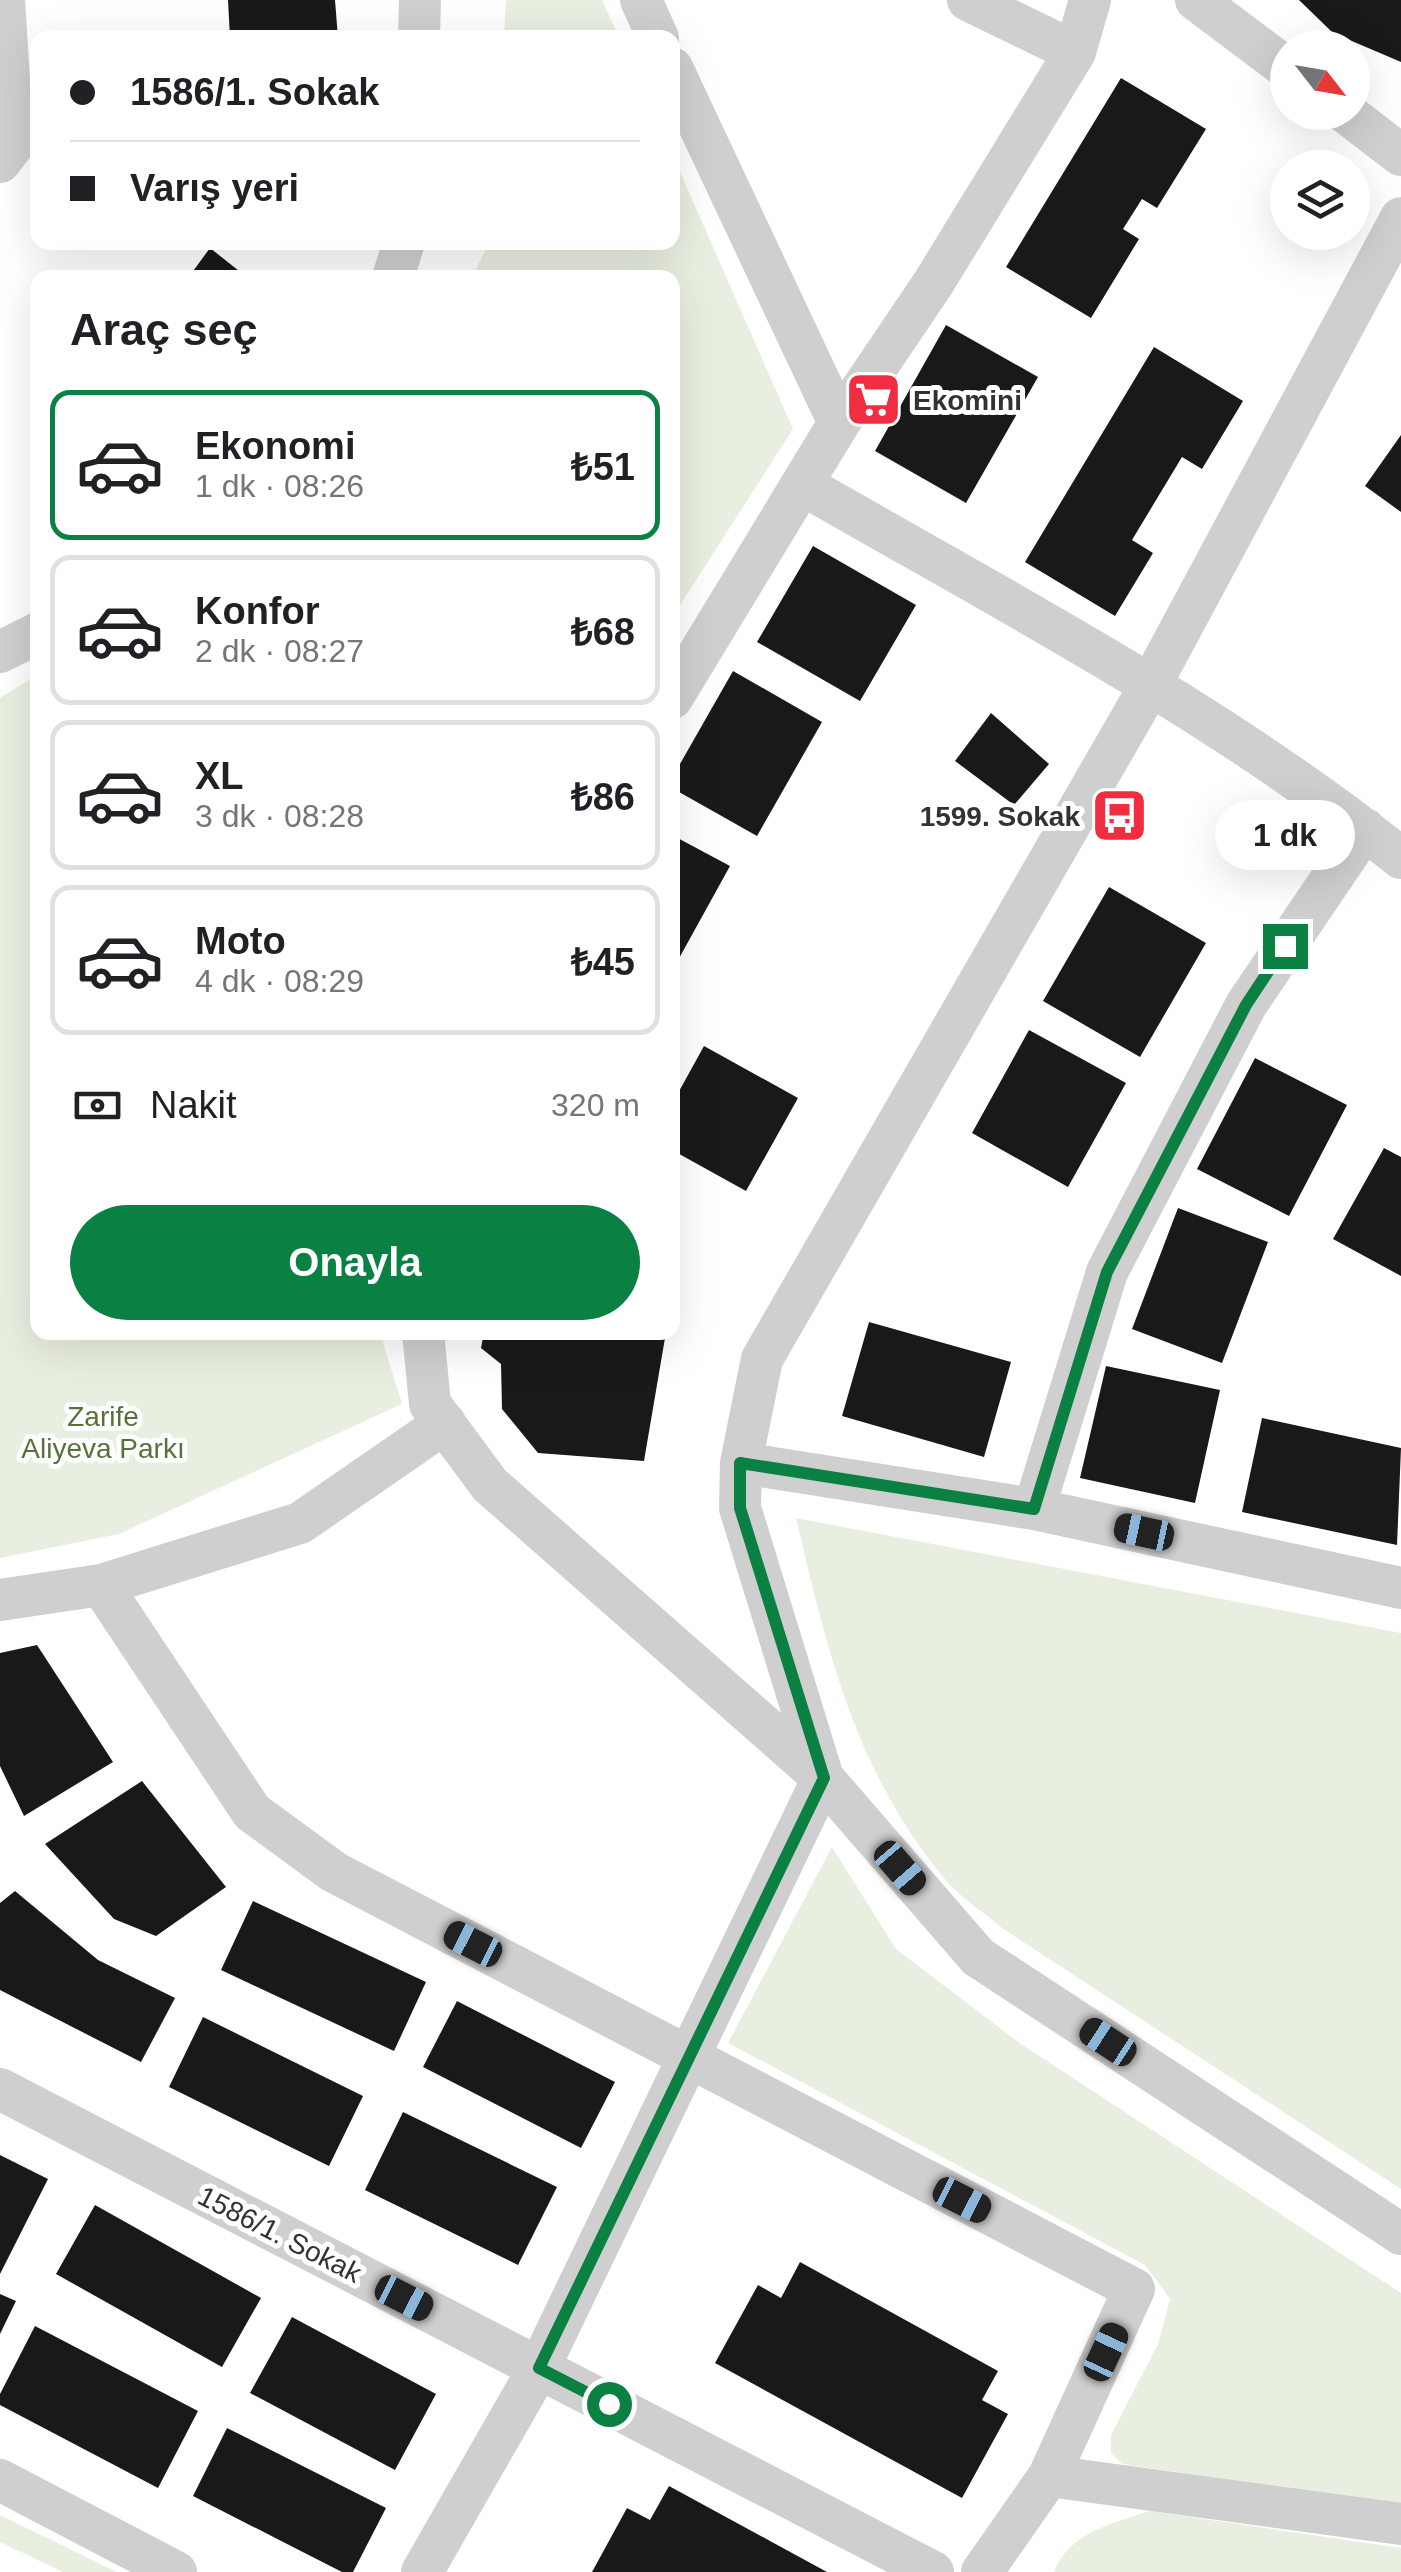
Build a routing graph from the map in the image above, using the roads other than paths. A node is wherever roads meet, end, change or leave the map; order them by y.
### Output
1 (4, 0) edge
2 (420, 0) edge
3 (641, 0) edge
4 (968, 0) edge
5 (1090, 0) edge
6 (1196, 0) edge
7 (419, 30) edge
8 (654, 30) edge
9 (1075, 52) junction
10 (1270, 56) edge
11 (680, 85) edge
12 (1369, 130) edge
13 (1401, 154) edge
14 (0, 162) edge
15 (1401, 218) edge
16 (839, 423) junction
17 (803, 486) junction
18 (30, 637) edge
19 (0, 652) edge
20 (1150, 684) junction
21 (680, 685) edge
22 (1365, 830) junction
23 (1401, 858) edge
24 (424, 1340) edge
25 (445, 1423) junction
26 (740, 1463) junction
27 (1034, 1509) junction
28 (101, 1585) junction
29 (1401, 1588) edge
30 (0, 1600) edge
31 (824, 1778) junction
32 (687, 2059) junction
33 (0, 2089) edge
34 (1401, 2234) edge
35 (539, 2368) junction
36 (1049, 2476) junction
37 (0, 2480) edge
38 (1401, 2524) edge
39 (176, 2572) edge
40 (422, 2572) edge
41 (934, 2572) edge
42 (982, 2572) edge

1 - 14 street
2 - 7 street
3 - 8 street
4 - 9 street
5 - 9 street
6 - 10 street
9 - 16 street
11 - 16 street
12 - 13 street
15 - 20 street
16 - 17 street
17 - 20 street
17 - 21 street
18 - 19 street
20 - 22 street
20 - 26 street
22 - 23 street
22 - 27 street
24 - 25 street
25 - 28 street
25 - 31 street
26 - 27 street
26 - 31 street
27 - 29 street
28 - 30 street
28 - 32 street
31 - 32 street
31 - 34 street
32 - 35 street
32 - 36 street
33 - 35 street, 1586/1. Sokak
35 - 40 street
35 - 41 street, 1586/1. Sokak
36 - 38 street
36 - 42 street
37 - 39 street

